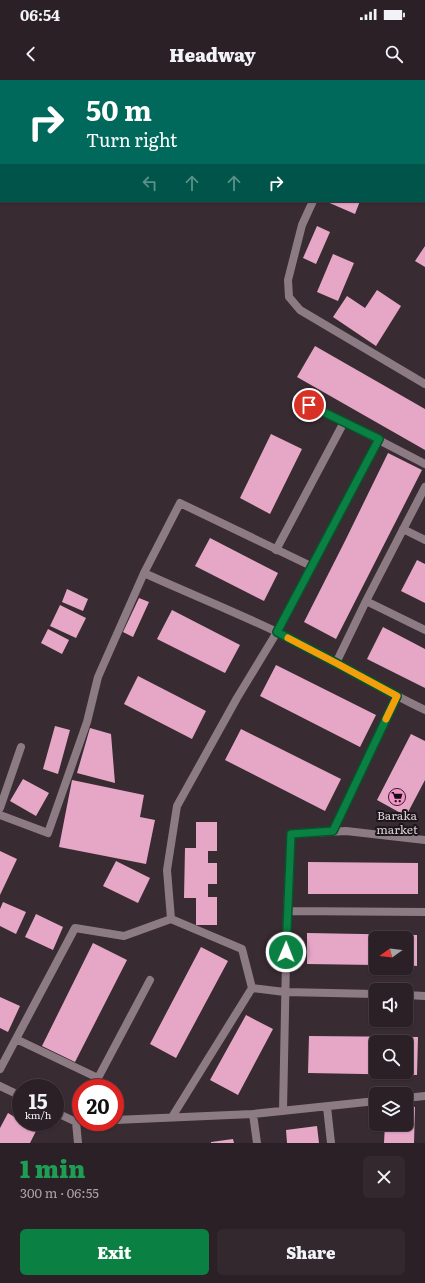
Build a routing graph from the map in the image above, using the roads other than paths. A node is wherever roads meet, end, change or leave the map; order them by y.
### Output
1 (313, 202) edge
2 (425, 384) edge
3 (297, 399) dead end
4 (344, 422) junction
5 (379, 439) junction
6 (425, 464) edge
7 (425, 487) edge
8 (403, 529) junction
9 (425, 540) edge
10 (276, 550) junction
11 (311, 566) junction
12 (144, 573) junction
13 (366, 601) junction
14 (425, 630) edge
15 (277, 632) junction
16 (336, 663) junction
17 (397, 696) junction
18 (425, 710) edge
19 (21, 747) dead end
20 (0, 808) edge
21 (0, 815) edge
22 (333, 831) junction
23 (425, 840) edge
24 (287, 912) junction
25 (425, 912) edge
26 (171, 919) junction
27 (150, 980) dead end
28 (252, 988) junction
29 (285, 992) junction
30 (369, 994) edge
31 (413, 995) edge
32 (425, 996) edge
33 (16, 1039) junction
34 (0, 1070) edge
35 (0, 1086) edge
36 (12, 1092) edge
37 (425, 1096) edge
38 (413, 1097) edge
39 (369, 1102) edge
40 (327, 1106) junction
41 (283, 1111) junction
42 (253, 1114) junction
43 (172, 1117) junction
44 (124, 1120) edge
45 (78, 1131) edge
46 (78, 1143) edge
47 (257, 1143) edge
48 (331, 1143) edge

1 - 2 street
3 - 4 street
4 - 5 street
4 - 10 street
5 - 6 street
5 - 11 street
7 - 8 street
8 - 9 street
8 - 13 street
10 - 11 street
10 - 12 street
11 - 15 street
12 - 15 street
12 - 21 street
13 - 14 street
13 - 16 street
15 - 16 street
15 - 26 street
16 - 17 street
17 - 18 street
17 - 22 street
19 - 20 street
22 - 23 street
22 - 24 street
24 - 25 street
24 - 29 street
26 - 28 street
26 - 33 street
27 - 33 street
28 - 29 street
28 - 43 street
29 - 30 street
29 - 41 street
31 - 32 street
33 - 34 street
35 - 36 street
37 - 38 street
39 - 40 street
40 - 41 street
40 - 48 street
41 - 42 street
42 - 43 street
42 - 47 street
43 - 44 street
45 - 46 street

